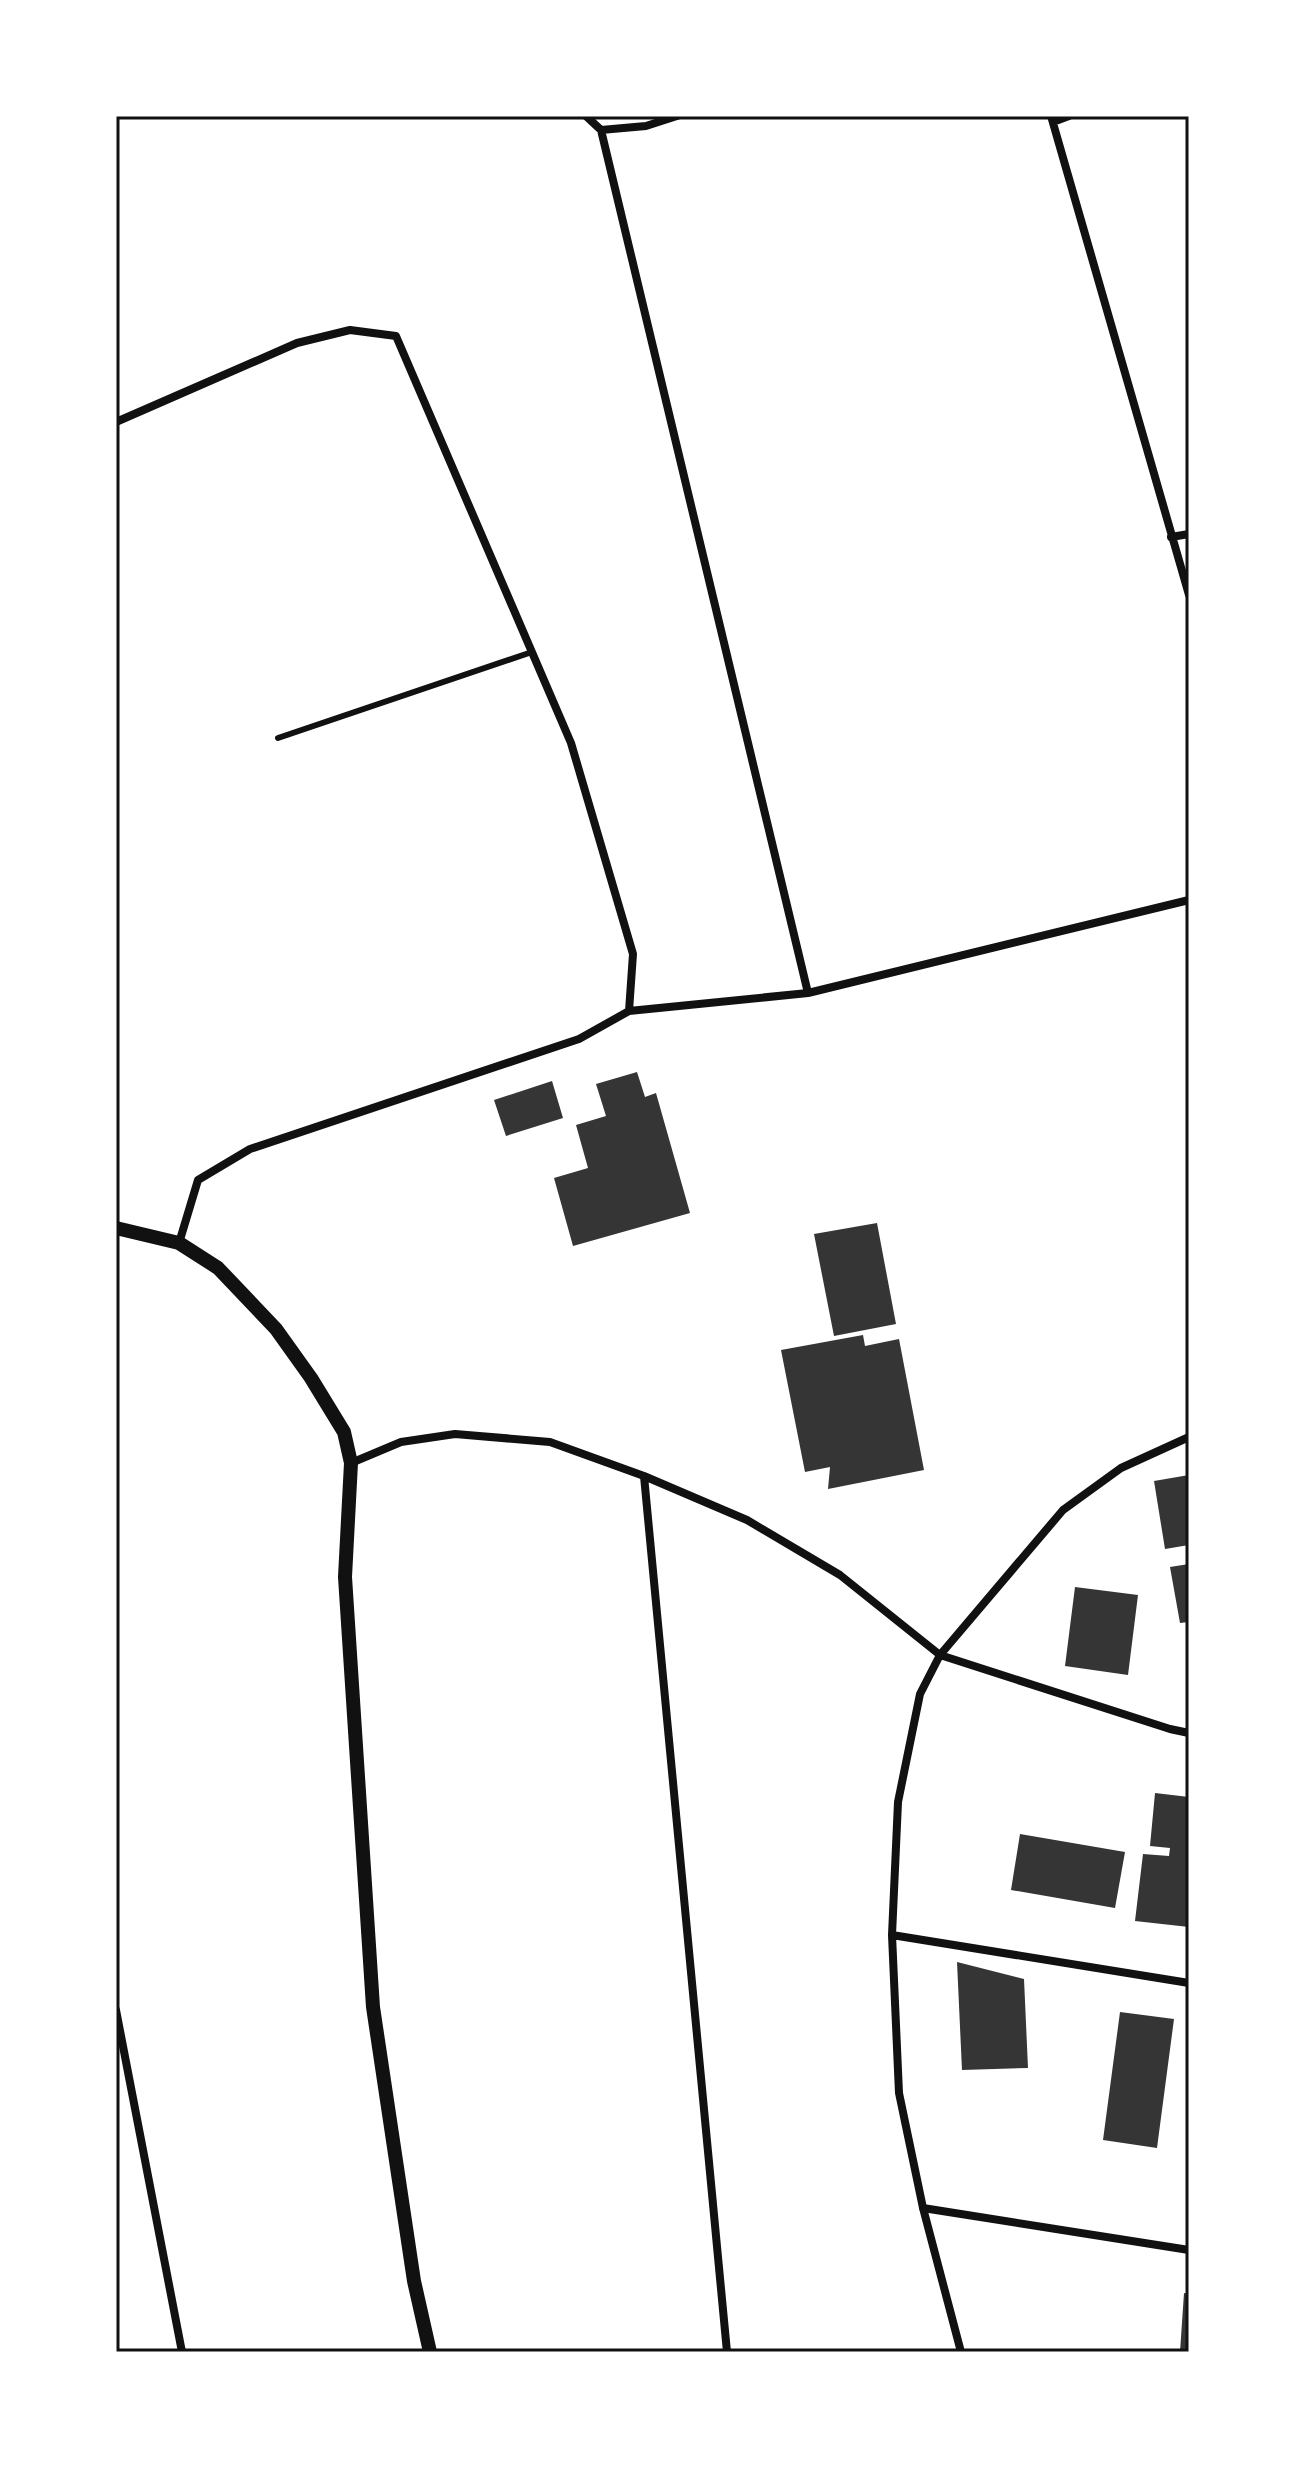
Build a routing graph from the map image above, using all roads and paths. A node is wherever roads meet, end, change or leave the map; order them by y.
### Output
1 (586, 116) edge
2 (677, 116) edge
3 (1069, 116) edge
4 (1052, 119) edge
5 (601, 130) junction
6 (116, 422) edge
7 (1189, 534) edge
8 (1171, 537) junction
9 (1189, 595) edge
10 (532, 652) junction
11 (278, 738) dead end
12 (1189, 900) edge
13 (808, 993) junction
14 (629, 1011) junction
15 (116, 1228) edge
16 (179, 1243) junction
17 (1189, 1437) edge
18 (351, 1463) junction
19 (644, 1476) junction
20 (940, 1655) junction
21 (1189, 1733) edge
22 (892, 1935) junction
23 (1189, 1983) edge
24 (116, 2010) edge
25 (923, 2208) junction
26 (1189, 2250) edge
27 (182, 2352) edge
28 (430, 2352) edge
29 (727, 2352) edge
30 (961, 2352) edge

1 - 5 street
2 - 5 street
3 - 4 street
4 - 8 street
5 - 13 street
6 - 10 street
7 - 8 street
8 - 9 street
10 - 11 lane
10 - 14 street
12 - 13 street
13 - 14 street
14 - 16 street
15 - 16 street
16 - 18 street
17 - 20 street
18 - 19 street
18 - 28 street
19 - 20 street
19 - 29 street
20 - 21 street
20 - 22 street
22 - 23 street
22 - 25 street
24 - 27 street
25 - 26 street
25 - 30 street

